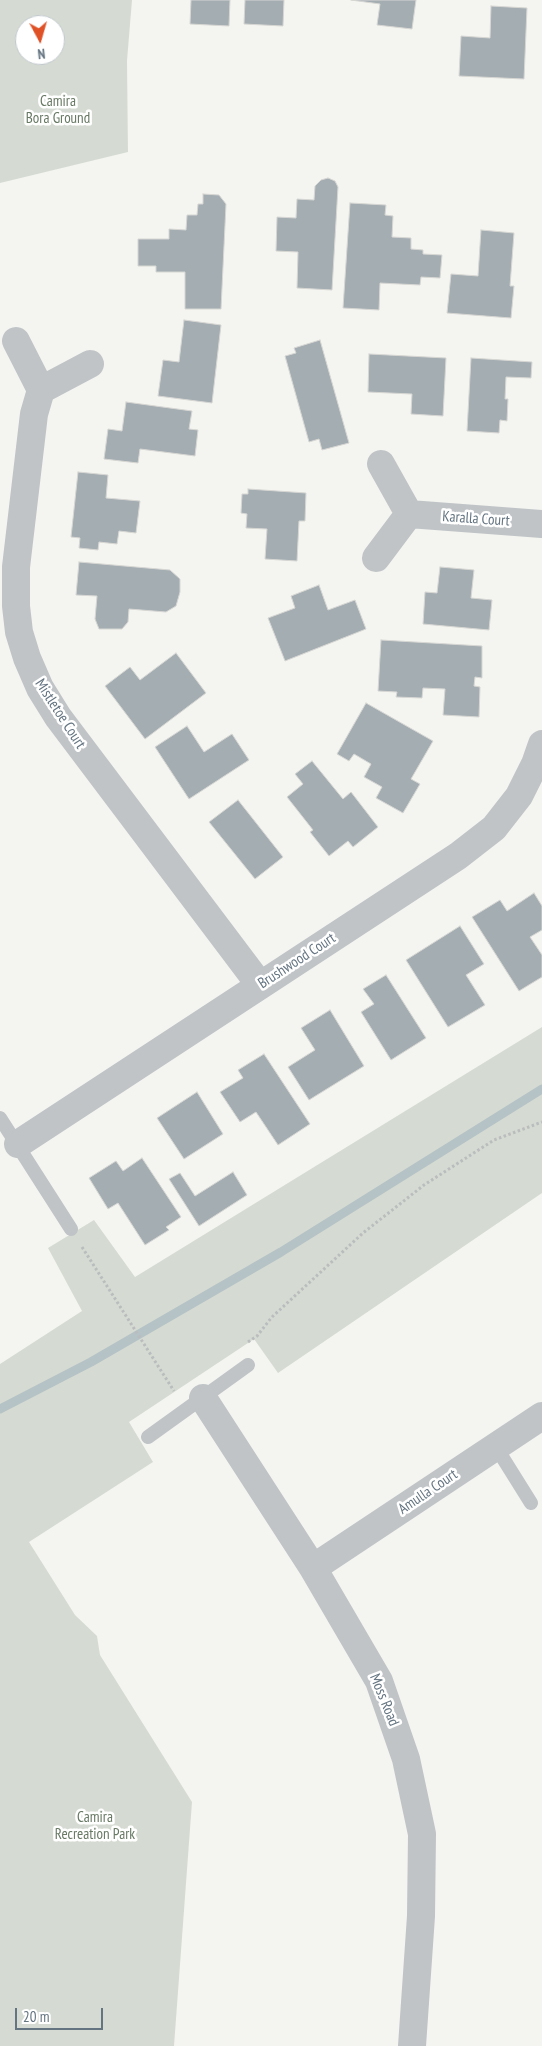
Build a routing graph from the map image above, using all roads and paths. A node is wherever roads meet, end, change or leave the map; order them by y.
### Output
1 (16, 340) dead end
2 (90, 364) dead end
3 (41, 390) junction
4 (381, 464) dead end
5 (409, 514) junction
6 (542, 524) edge
7 (376, 558) dead end
8 (542, 744) edge
9 (260, 985) junction
10 (0, 1118) edge
11 (542, 1122) edge
12 (18, 1144) junction
13 (71, 1229) joint
14 (241, 1347) dead end
15 (248, 1365) dead end
16 (161, 1370) dead end
17 (203, 1398) junction
18 (542, 1416) edge
19 (148, 1437) dead end
20 (496, 1446) junction
21 (531, 1503) dead end
22 (313, 1568) junction
23 (412, 2046) edge

1 - 3 street
2 - 3 street
3 - 9 street, Mistletoe Court
4 - 5 street
5 - 6 street, Karalla Court
5 - 7 street
8 - 9 street, Brushwood Court
9 - 12 street, Brushwood Court
10 - 12 lane
11 - 14 path
12 - 13 lane
13 - 16 path
15 - 17 lane
17 - 19 lane
17 - 22 street, Moss Road
18 - 20 street, Amulla Court
20 - 21 lane
20 - 22 street, Amulla Court
22 - 23 street, Moss Road

